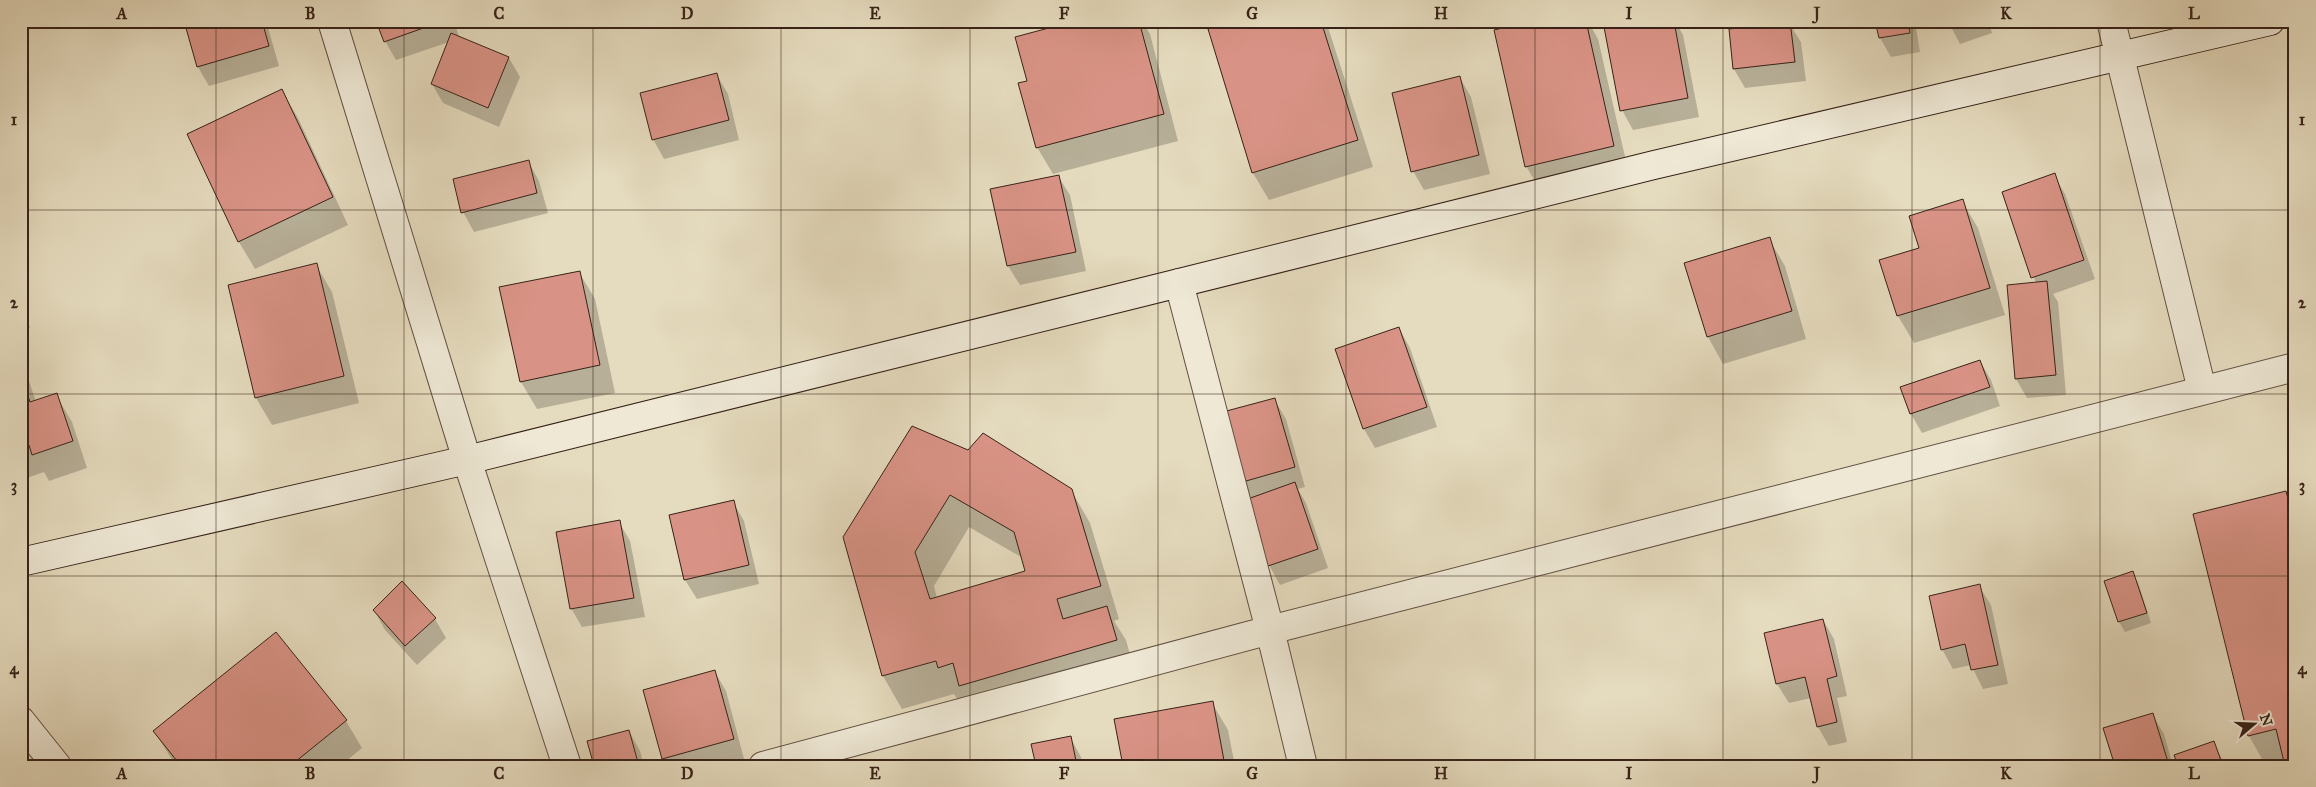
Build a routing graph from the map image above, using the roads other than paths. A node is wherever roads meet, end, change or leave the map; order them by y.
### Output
1 (332, 21) edge
2 (2112, 21) edge
3 (2270, 21) edge
4 (2120, 57) junction
5 (1179, 282) junction
6 (2295, 367) edge
7 (2202, 390) junction
8 (467, 460) junction
9 (21, 562) edge
10 (1270, 630) junction
11 (21, 721) edge
12 (57, 766) edge
13 (567, 766) edge
14 (763, 766) edge
15 (1303, 766) edge

1 - 8 street
2 - 4 street
3 - 4 street
4 - 5 street
4 - 7 street
5 - 8 street
5 - 10 street
6 - 7 street
7 - 10 street
8 - 9 street
8 - 13 street
10 - 14 street
10 - 15 street
11 - 12 street

